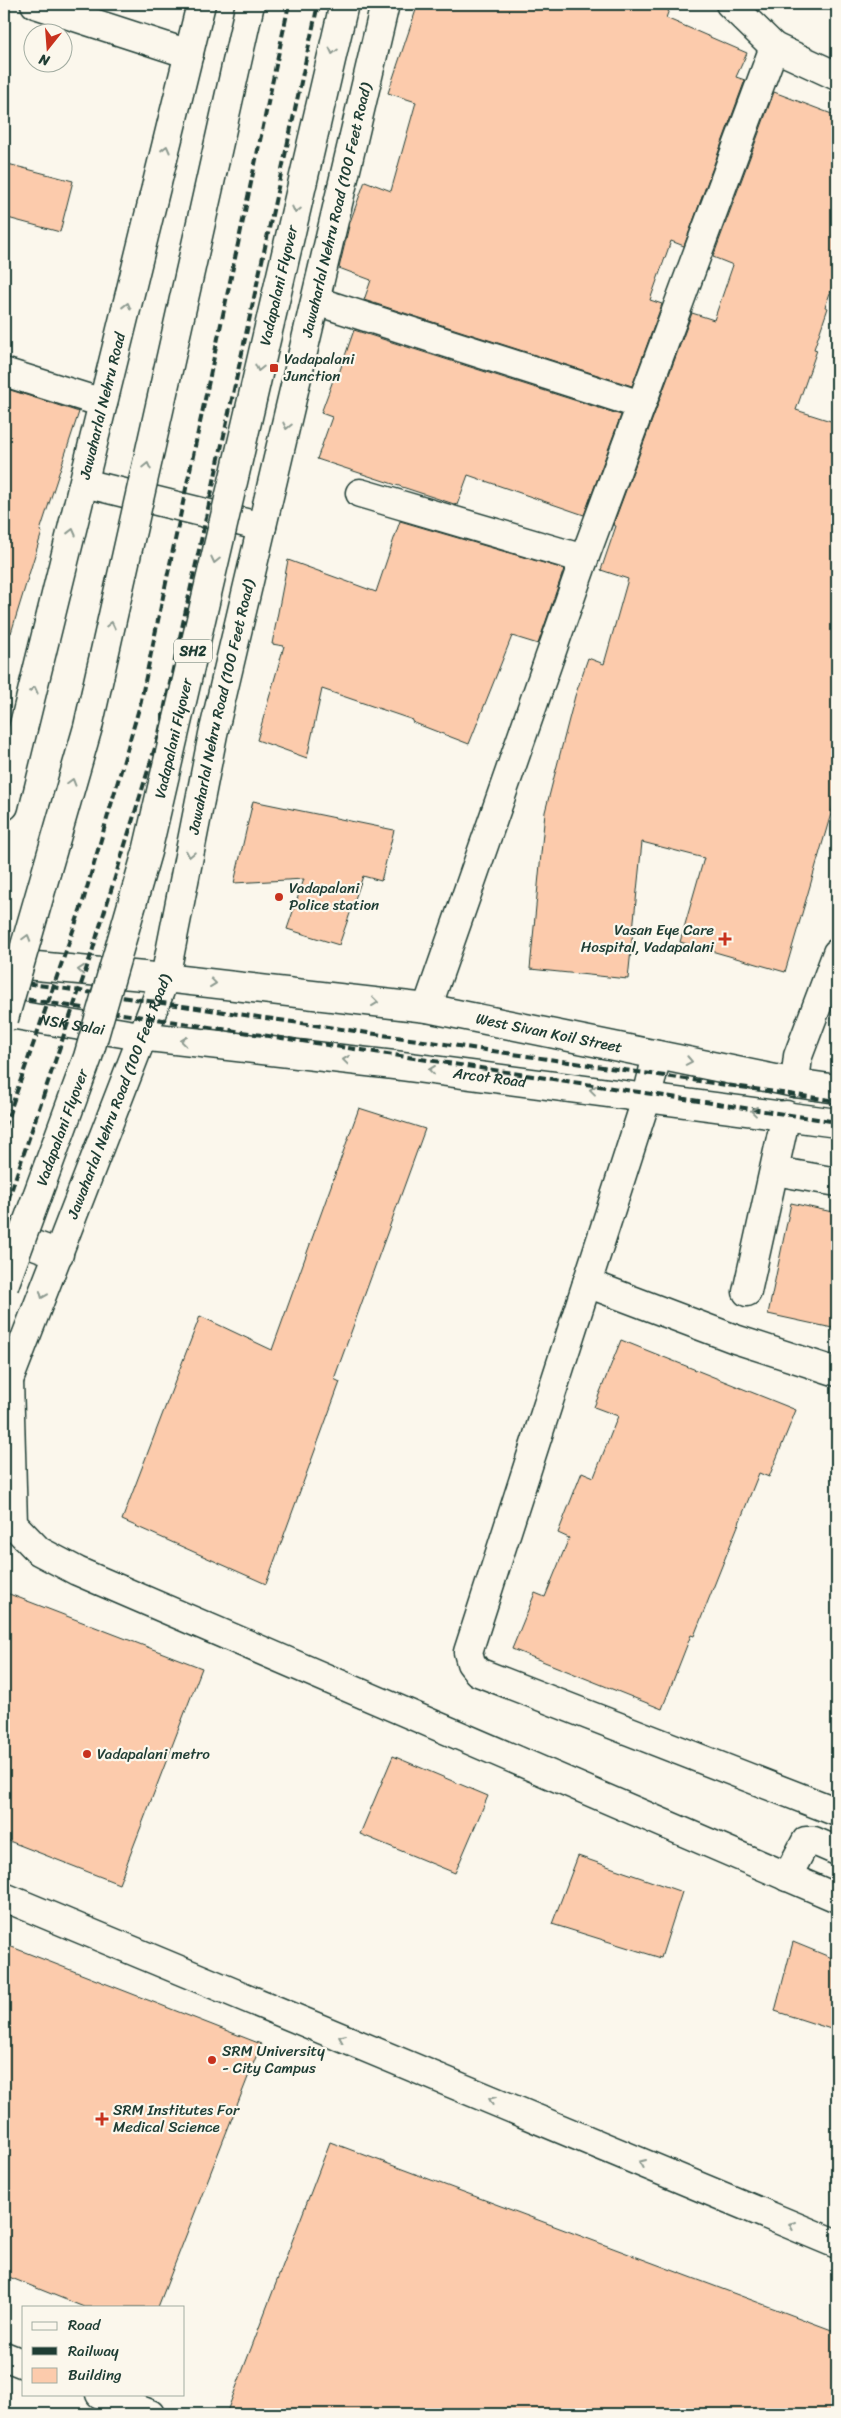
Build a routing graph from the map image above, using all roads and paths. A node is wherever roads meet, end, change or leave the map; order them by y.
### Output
1 (35, 4) edge
2 (201, 4) edge
3 (250, 4) edge
4 (344, 4) edge
5 (385, 4) edge
6 (730, 4) edge
7 (774, 47) junction
8 (189, 54) junction
9 (837, 76) edge
10 (316, 301) junction
11 (4, 372) edge
12 (103, 403) junction
13 (640, 405) junction
14 (84, 483) junction
15 (360, 493) dead end
16 (262, 527) junction
17 (584, 559) junction
18 (13, 735) edge
19 (4, 806) edge
20 (837, 953) edge
21 (4, 963) edge
22 (165, 978) junction
23 (427, 1008) junction
24 (4, 1013) edge
25 (4, 1019) edge
26 (140, 1036) junction
27 (657, 1055) junction
28 (796, 1083) junction
29 (837, 1089) edge
30 (647, 1097) junction
31 (786, 1115) junction
32 (837, 1123) edge
33 (774, 1171) junction
34 (837, 1182) edge
35 (4, 1234) edge
36 (59, 1254) junction
37 (587, 1283) junction
38 (4, 1286) edge
39 (747, 1292) dead end
40 (837, 1372) edge
41 (7, 1386) edge
42 (837, 1812) edge
43 (837, 1851) edge
44 (787, 1877) junction
45 (4, 1896) edge
46 (837, 1898) edge
47 (837, 2244) edge
48 (4, 2356) edge
49 (22, 2363) edge
50 (105, 2396) edge
51 (150, 2414) edge

1 - 8 street
2 - 8 street, Jawaharlal Nehru Road
25 -> 3 street, bridge
4 -> 38 street, Vadapalani Flyover / SH2, bridge
5 - 10 street, Jawaharlal Nehru Road (100 Feet Road)
6 - 7 street
7 - 9 street
7 - 13 street
12 -> 8 street, Jawaharlal Nehru Road
10 - 13 street
10 -> 16 street, Jawaharlal Nehru Road (100 Feet Road)
11 - 12 street
12 - 14 street, Jawaharlal Nehru Road
13 - 17 street
14 - 16 street
18 -> 14 street, Jawaharlal Nehru Road
15 - 17 street
16 -> 22 street, Jawaharlal Nehru Road (100 Feet Road)
17 - 23 street
18 - 19 street, Jawaharlal Nehru Road
20 - 28 street
22 -> 21 street, West Sivan Koil Street
22 -> 23 street, West Sivan Koil Street
22 - 26 street, Jawaharlal Nehru Road (100 Feet Road)
23 - 27 street, West Sivan Koil Street
24 - 26 street, NSK Salai
30 -> 26 street, Arcot Road
26 - 36 street, Jawaharlal Nehru Road (100 Feet Road)
27 -> 28 street, West Sivan Koil Street
27 - 30 street
28 - 29 street
31 -> 30 street, Arcot Road
30 - 37 street
31 - 32 street, Arcot Road
31 - 33 street
33 - 34 street
33 - 39 street
35 - 36 street
36 -> 41 street, Jawaharlal Nehru Road (100 Feet Road)
37 - 40 street
37 - 42 street
41 - 44 street
43 - 44 street
44 - 46 street
47 -> 45 street
48 - 49 street
50 - 51 street

